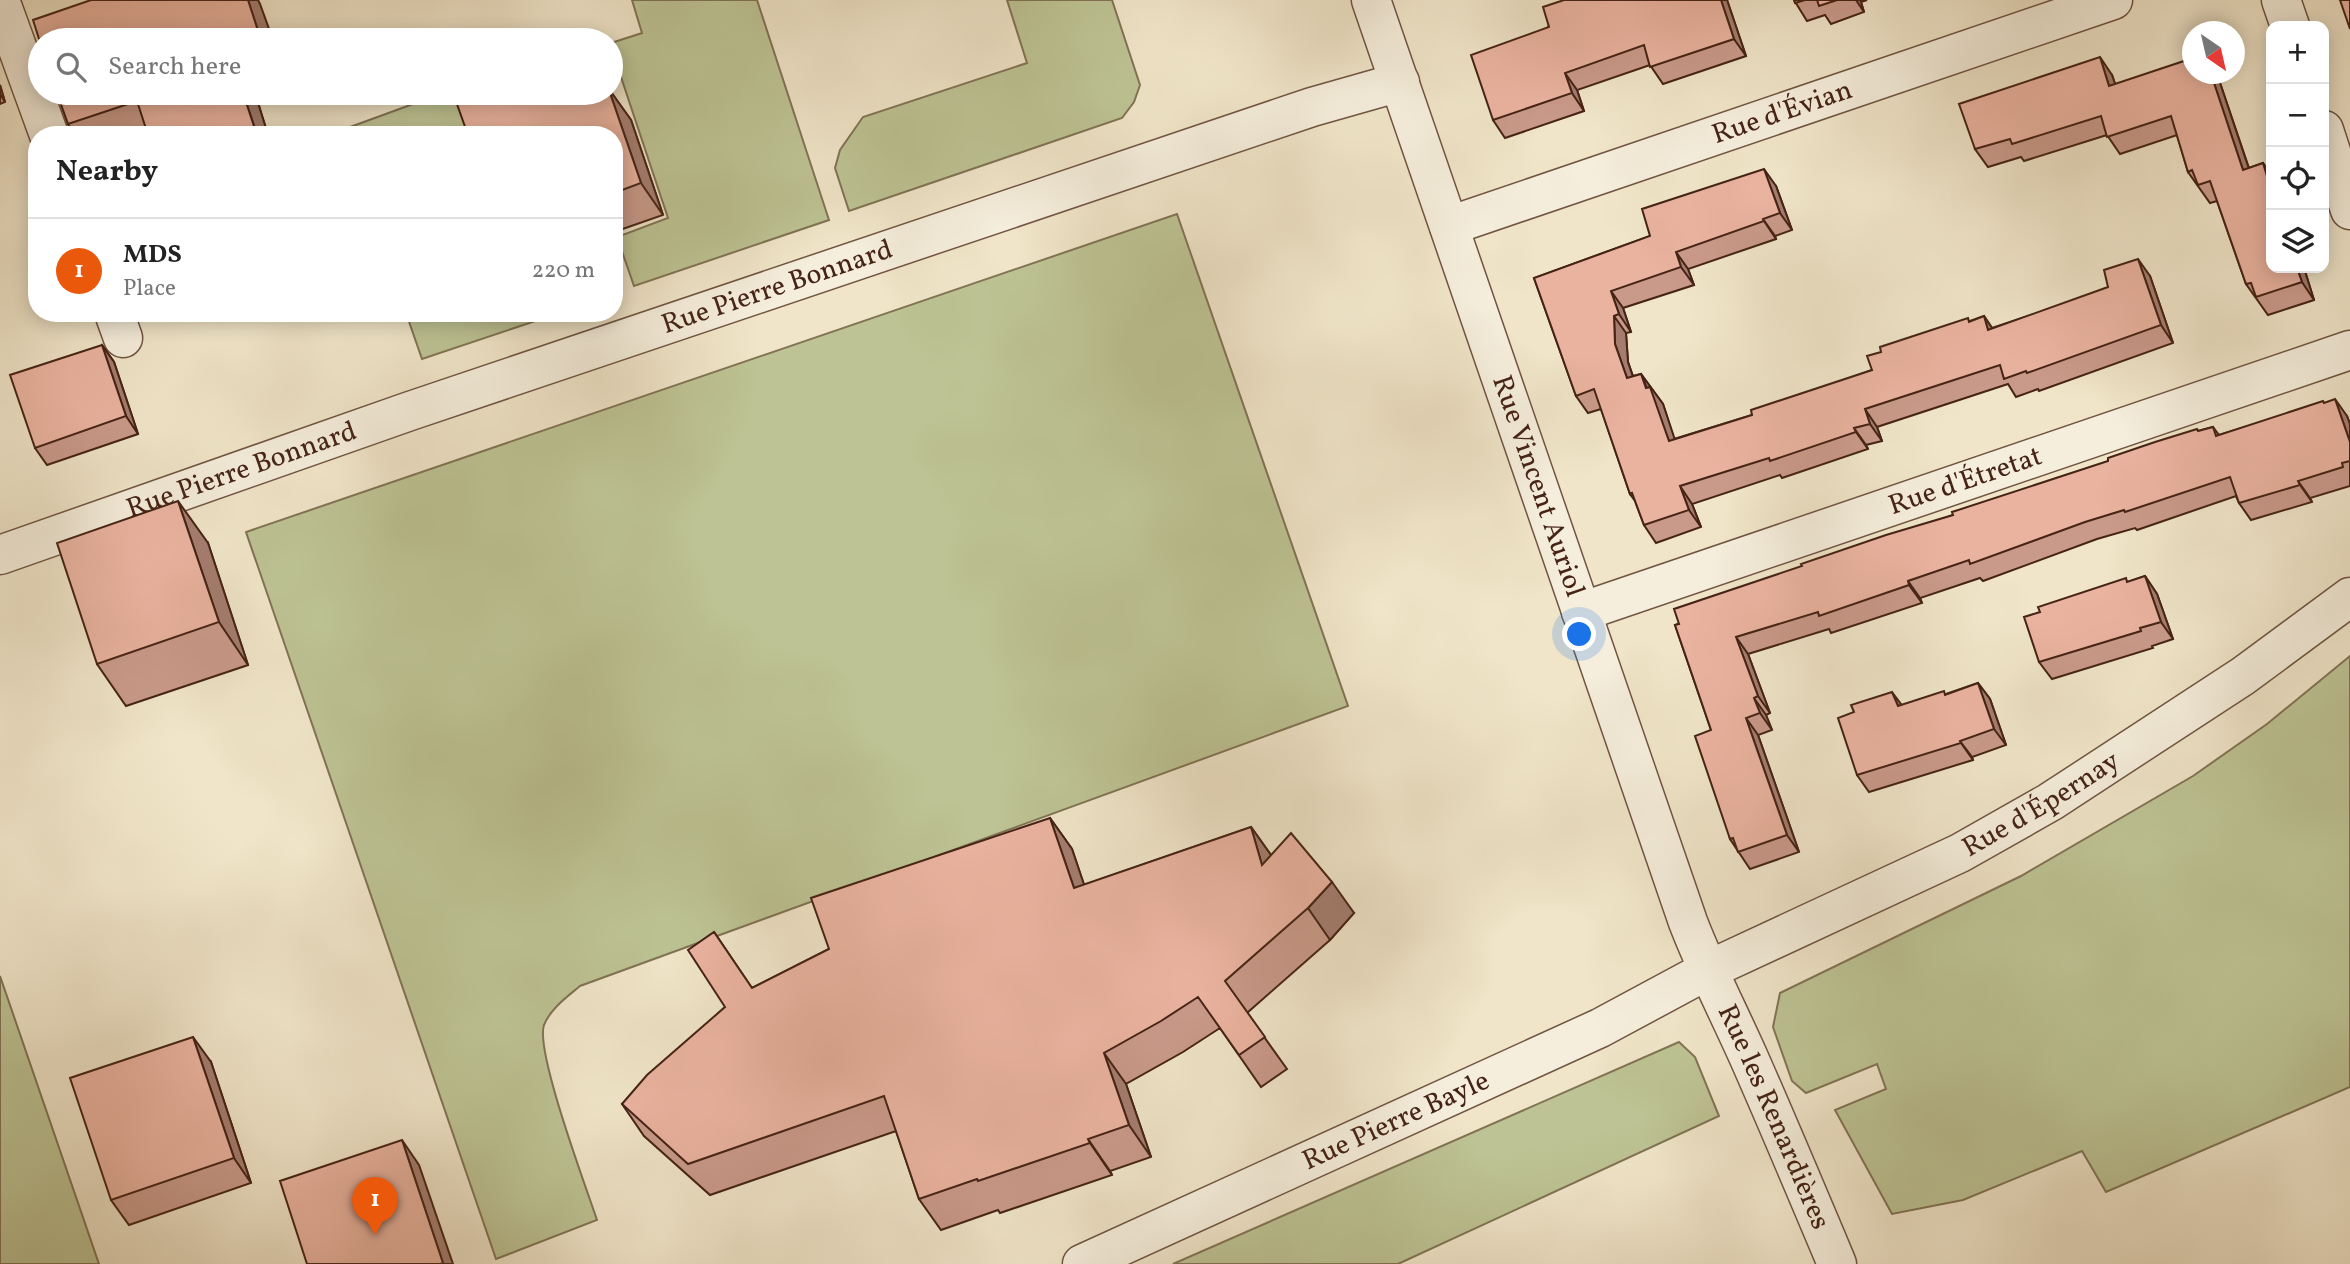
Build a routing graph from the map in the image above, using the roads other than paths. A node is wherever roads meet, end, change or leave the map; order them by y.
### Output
1 (1371, 0) edge
2 (2113, 0) edge
3 (2281, 0) edge
4 (0, 1) edge
5 (2288, 21) edge
6 (28, 78) edge
7 (1400, 82) junction
8 (38, 105) edge
9 (46, 126) edge
10 (2329, 145) edge
11 (2350, 209) edge
12 (1449, 226) junction
13 (2350, 351) edge
14 (0, 555) edge
15 (2350, 597) edge
16 (1581, 612) junction
17 (1706, 971) junction
18 (1082, 1264) edge
19 (1837, 1264) edge

1 - 7 street, Rue Vincent Auriol
2 - 12 street, Rue d'Évian
3 - 5 street
4 - 6 street
7 - 12 street, Rue Vincent Auriol
7 - 14 street, Rue Pierre Bonnard
8 - 9 street
10 - 11 street
12 - 16 street, Rue Vincent Auriol
13 - 16 street, Rue d'Étretat
15 - 17 street, Rue d'Épernay
16 - 17 street, Rue Vincent Auriol
17 - 18 street, Rue Pierre Bayle
17 - 19 street, Rue les Renardières

